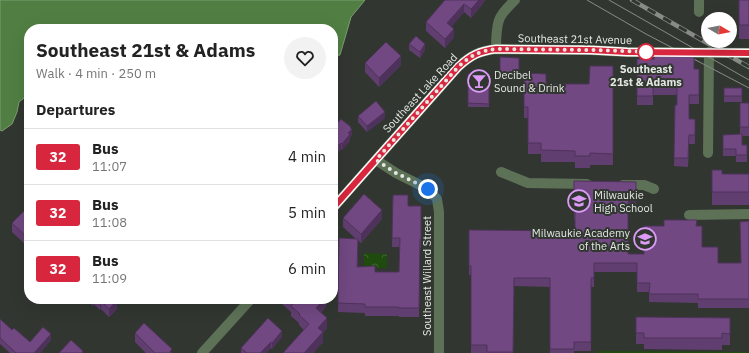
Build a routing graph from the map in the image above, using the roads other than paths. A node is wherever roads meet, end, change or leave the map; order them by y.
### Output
1 (515, 0) edge
2 (699, 0) edge
3 (699, 12) dead end
4 (496, 49) junction
5 (709, 52) junction
6 (749, 53) edge
7 (708, 153) dead end
8 (376, 160) junction
9 (501, 172) dead end
10 (596, 184) edge
11 (612, 185) edge
12 (654, 189) dead end
13 (338, 202) edge
14 (749, 214) edge
15 (689, 215) dead end
16 (246, 304) edge
17 (202, 353) edge
18 (439, 353) edge

1 - 4 street
2 - 3 street
4 - 5 street, Southeast 21st Avenue
4 - 8 street, Southeast Lake Road
5 - 6 street, Southeast 21st Avenue
5 - 7 street
8 - 13 street, Southeast Lake Road
8 - 18 street, Southeast Willard Street
9 - 10 street
11 - 12 street
14 - 15 street
16 - 17 street

